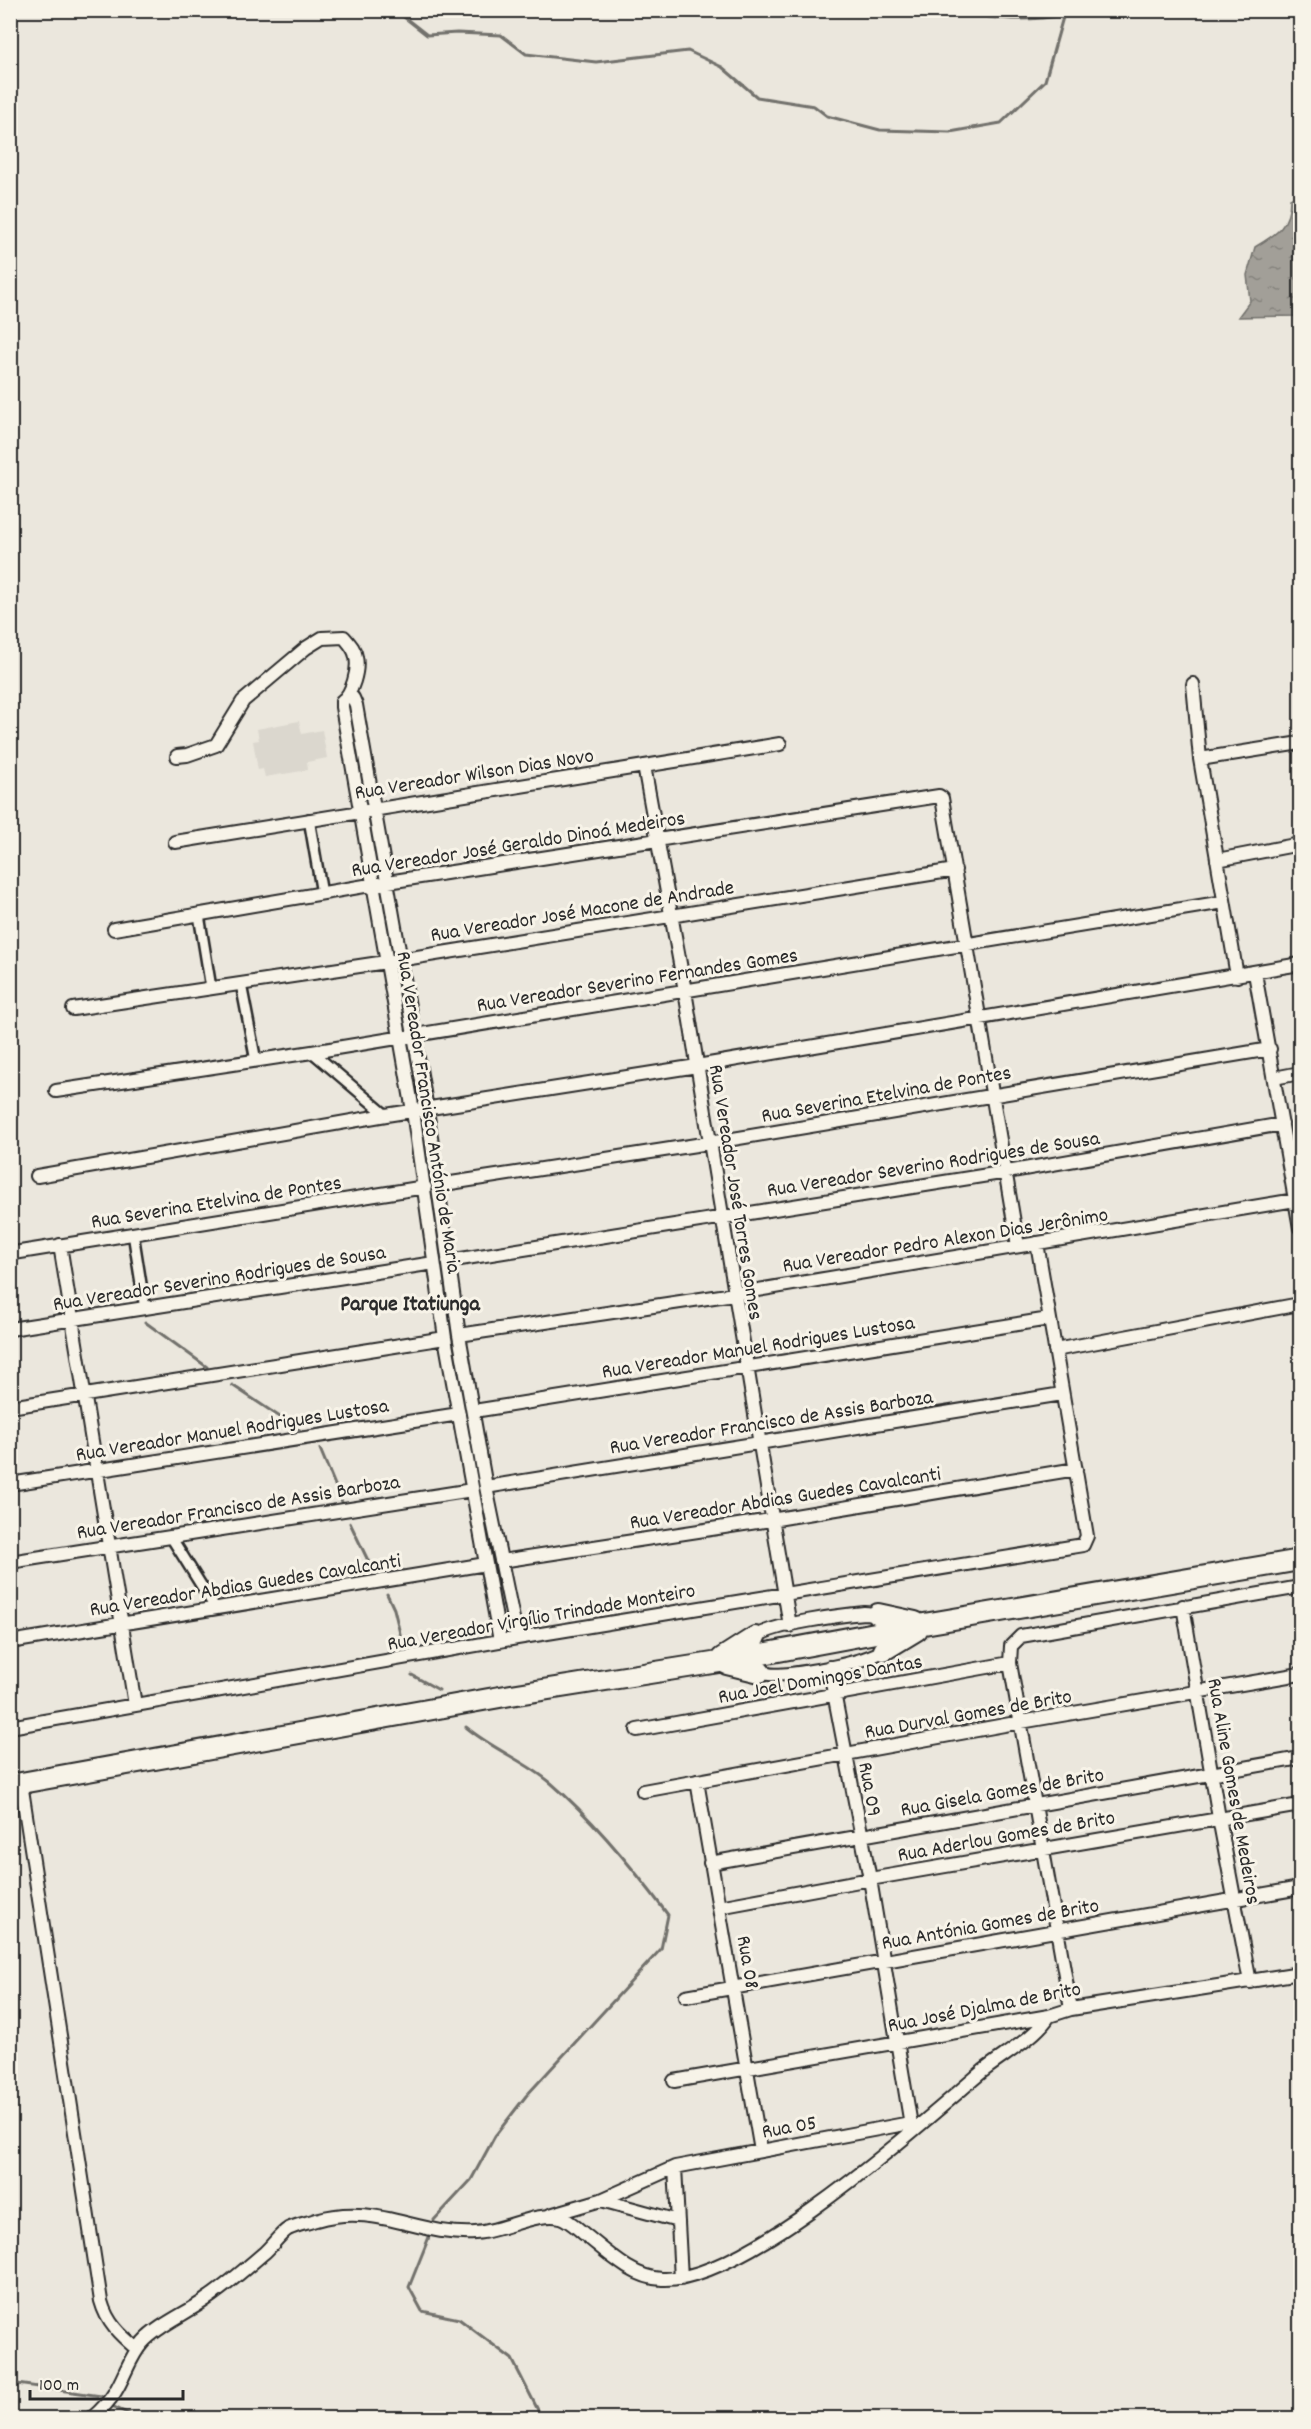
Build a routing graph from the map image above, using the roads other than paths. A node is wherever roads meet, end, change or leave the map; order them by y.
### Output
1 (1193, 684) dead end
2 (347, 698) junction
3 (780, 744) dead end
4 (1300, 744) edge
5 (177, 756) dead end
6 (1200, 759) junction
7 (644, 766) junction
8 (375, 808) junction
9 (360, 811) junction
10 (309, 819) junction
11 (658, 841) junction
12 (175, 842) dead end
13 (1300, 844) edge
14 (1217, 860) junction
15 (954, 870) junction
16 (388, 882) junction
17 (372, 885) junction
18 (322, 894) junction
19 (1224, 902) junction
20 (199, 915) junction
21 (670, 917) junction
22 (114, 929) dead end
23 (968, 945) junction
24 (400, 959) junction
25 (386, 962) junction
26 (1300, 964) edge
27 (1255, 973) junction
28 (1237, 976) junction
29 (241, 984) junction
30 (211, 988) junction
31 (685, 991) junction
32 (73, 1009) dead end
33 (980, 1019) junction
34 (414, 1034) junction
35 (400, 1036) junction
36 (1270, 1049) junction
37 (312, 1052) junction
38 (256, 1060) junction
39 (697, 1066) junction
40 (1300, 1073) edge
41 (1275, 1078) junction
42 (56, 1091) dead end
43 (993, 1095) junction
44 (427, 1109) junction
45 (413, 1111) junction
46 (386, 1115) junction
47 (1282, 1124) junction
48 (709, 1143) junction
49 (1006, 1172) junction
50 (37, 1176) dead end
51 (438, 1185) junction
52 (425, 1187) junction
53 (1296, 1192) edge
54 (722, 1218) junction
55 (1300, 1228) edge
56 (133, 1233) junction
57 (1037, 1243) junction
58 (60, 1245) junction
59 (1018, 1246) junction
60 (14, 1253) dead end
61 (448, 1261) junction
62 (435, 1263) junction
63 (734, 1294) junction
64 (1300, 1304) edge
65 (145, 1309) junction
66 (1049, 1319) junction
67 (72, 1320) junction
68 (10, 1329) edge
69 (459, 1335) junction
70 (445, 1338) junction
71 (1055, 1350) junction
72 (746, 1368) junction
73 (1062, 1394) junction
74 (84, 1396) junction
75 (10, 1407) edge
76 (474, 1411) junction
77 (459, 1414) junction
78 (760, 1444) junction
79 (96, 1469) junction
80 (1076, 1469) junction
81 (10, 1484) edge
82 (486, 1487) junction
83 (472, 1490) junction
84 (771, 1520) junction
85 (171, 1537) junction
86 (110, 1546) junction
87 (1300, 1560) edge
88 (10, 1562) edge
89 (501, 1562) junction
90 (486, 1564) junction
91 (1300, 1587) edge
92 (785, 1595) junction
93 (1183, 1606) junction
94 (216, 1609) junction
95 (878, 1614) junction
96 (122, 1624) junction
97 (926, 1624) junction
98 (790, 1626) junction
99 (890, 1630) junction
100 (755, 1637) junction
101 (517, 1638) junction
102 (500, 1641) junction
103 (10, 1642) edge
104 (884, 1650) junction
105 (716, 1663) junction
106 (1010, 1663) junction
107 (755, 1664) junction
108 (829, 1667) junction
109 (1300, 1674) edge
110 (1197, 1692) junction
111 (834, 1695) junction
112 (135, 1705) junction
113 (1021, 1722) junction
114 (10, 1727) edge
115 (637, 1730) dead end
116 (846, 1755) junction
117 (1300, 1758) edge
118 (1211, 1773) junction
119 (697, 1781) junction
120 (16, 1784) edge
121 (643, 1791) dead end
122 (1035, 1805) junction
123 (1300, 1806) edge
124 (1219, 1818) junction
125 (860, 1835) junction
126 (1043, 1849) junction
127 (710, 1863) junction
128 (870, 1879) junction
129 (1300, 1888) edge
130 (1234, 1899) junction
131 (719, 1907) junction
132 (1058, 1930) junction
133 (883, 1962) junction
134 (1300, 1973) edge
135 (1250, 1982) junction
136 (734, 1988) junction
137 (686, 1996) dead end
138 (1071, 2009) junction
139 (1049, 2016) junction
140 (898, 2043) junction
141 (746, 2069) junction
142 (674, 2081) dead end
143 (911, 2127) junction
144 (761, 2151) junction
145 (675, 2167) junction
146 (601, 2200) junction
147 (548, 2216) junction
148 (678, 2221) junction
149 (681, 2278) junction
150 (137, 2349) junction
151 (92, 2418) edge

1 - 6 street
2 - 5 street, Rua Vereador Francisco António de Maria
2 - 8 street
2 - 9 street, Rua Vereador Francisco António de Maria
3 - 7 street, Rua Vereador Wilson Dias Novo
4 - 6 street
6 - 14 street
7 - 8 street, Rua Vereador Wilson Dias Novo
7 - 11 street, Rua Vereador José Torres Gomes
8 - 9 street, Rua Vereador Wilson Dias Novo
8 - 16 street
9 - 10 street, Rua Vereador Wilson Dias Novo
9 - 17 street, Rua Vereador Francisco António de Maria
10 - 12 street, Rua Vereador Wilson Dias Novo
10 - 18 street
11 - 15 street, Rua Vereador José Geraldo Dinoá Medeiros
11 - 16 street, Rua Vereador José Geraldo Dinoá Medeiros
11 - 21 street, Rua Vereador José Torres Gomes
13 - 14 street
14 - 19 street
15 - 21 street, Rua Vereador José Macone de Andrade
15 - 23 street
16 - 17 street, Rua Vereador José Geraldo Dinoá Medeiros
16 - 24 street
17 - 18 street, Rua Vereador José Geraldo Dinoá Medeiros
17 - 25 street, Rua Vereador Francisco António de Maria
18 - 20 street, Rua Vereador José Geraldo Dinoá Medeiros
19 - 23 street, Rua Vereador Severino Fernandes Gomes
19 - 28 street
20 - 22 street, Rua Vereador José Geraldo Dinoá Medeiros
20 - 30 street
21 - 24 street, Rua Vereador José Macone de Andrade
21 - 31 street, Rua Vereador José Torres Gomes
23 - 31 street, Rua Vereador Severino Fernandes Gomes
23 - 33 street
24 - 25 street, Rua Vereador José Macone de Andrade
24 - 34 street
25 - 29 street, Rua Vereador José Macone de Andrade
25 - 35 street, Rua Vereador Francisco António de Maria
26 - 27 street
27 - 28 street
27 - 36 street
28 - 33 street
29 - 30 street, Rua Vereador José Macone de Andrade
29 - 38 street
30 - 32 street, Rua Vereador José Macone de Andrade
31 - 34 street, Rua Vereador Severino Fernandes Gomes
31 - 39 street, Rua Vereador José Torres Gomes
33 - 39 street
33 - 43 street
34 - 35 street, Rua Vereador Severino Fernandes Gomes
34 - 44 street
35 - 37 street, Rua Vereador Severino Fernandes Gomes
35 - 45 street, Rua Vereador Francisco António de Maria
36 - 41 street
36 - 43 street, Rua Severina Etelvina de Pontes
37 - 38 street, Rua Vereador Severino Fernandes Gomes
37 - 46 street
38 - 42 street, Rua Vereador Severino Fernandes Gomes
39 - 44 street
39 - 48 street, Rua Vereador José Torres Gomes
40 - 41 street
41 - 47 street
43 - 48 street, Rua Severina Etelvina de Pontes
43 - 49 street
44 - 45 street
44 - 51 street
45 - 46 street
45 - 52 street, Rua Vereador Francisco António de Maria
46 - 50 street
47 - 49 street, Rua Vereador Severino Rodrigues de Sousa
47 - 53 street
48 - 51 street, Rua Severina Etelvina de Pontes
48 - 54 street, Rua Vereador José Torres Gomes
49 - 54 street, Rua Vereador Severino Rodrigues de Sousa
49 - 59 street
51 - 61 street
52 - 56 street, Rua Severina Etelvina de Pontes
52 - 62 street, Rua Vereador Francisco António de Maria
53 - 55 street
53 - 57 street, Rua Vereador Pedro Alexon Dias Jerônimo
54 - 61 street, Rua Vereador Severino Rodrigues de Sousa
54 - 63 street, Rua Vereador José Torres Gomes
56 - 58 street, Rua Severina Etelvina de Pontes
56 - 65 street
57 - 59 street, Rua Vereador Pedro Alexon Dias Jerônimo
57 - 66 street
58 - 60 street, Rua Severina Etelvina de Pontes
58 - 67 street
59 - 63 street, Rua Vereador Pedro Alexon Dias Jerônimo
61 - 69 street
62 - 65 street, Rua Vereador Severino Rodrigues de Sousa
62 - 70 street, Rua Vereador Francisco António de Maria
63 - 69 street, Rua Vereador Pedro Alexon Dias Jerônimo
63 - 72 street, Rua Vereador José Torres Gomes
64 - 71 street
65 - 67 street, Rua Vereador Severino Rodrigues de Sousa
66 - 71 street
66 - 72 street, Rua Vereador Manuel Rodrigues Lustosa
67 - 68 street, Rua Vereador Severino Rodrigues de Sousa
67 - 74 street
69 - 76 street
70 - 74 street
70 - 77 street, Rua Vereador Francisco António de Maria
71 - 73 street
72 - 76 street, Rua Vereador Manuel Rodrigues Lustosa
72 - 78 street, Rua Vereador José Torres Gomes
73 - 78 street, Rua Vereador Francisco de Assis Barboza
73 - 80 street
74 - 75 street
74 - 79 street
76 - 82 street
77 - 79 street, Rua Vereador Manuel Rodrigues Lustosa
77 - 83 street, Rua Vereador Francisco António de Maria
78 - 82 street, Rua Vereador Francisco de Assis Barboza
78 - 84 street, Rua Vereador José Torres Gomes
79 - 81 street, Rua Vereador Manuel Rodrigues Lustosa
79 - 86 street
80 - 84 street, Rua Vereador Abdias Guedes Cavalcanti
80 - 92 street, Rua Vereador Virgílio Trindade Monteiro
82 - 89 street
83 - 85 street, Rua Vereador Francisco de Assis Barboza
83 - 90 street, Rua Vereador Francisco António de Maria
84 - 89 street, Rua Vereador Abdias Guedes Cavalcanti
84 - 92 street, Rua Vereador José Torres Gomes
85 - 86 street, Rua Vereador Francisco de Assis Barboza
85 - 94 street
86 - 88 street, Rua Vereador Francisco de Assis Barboza
86 - 96 street
87 - 97 main road
89 - 101 street
90 - 94 street, Rua Vereador Abdias Guedes Cavalcanti
90 - 102 street, Rua Vereador Francisco António de Maria
91 - 93 street
92 - 98 street, Rua Vereador José Torres Gomes
92 - 101 street, Rua Vereador Virgílio Trindade Monteiro
93 - 106 street
93 - 110 street, Rua Aline Gomes de Medeiros
94 - 96 street, Rua Vereador Abdias Guedes Cavalcanti
95 - 97 main road
95 - 98 street
95 - 99 street
96 - 103 street, Rua Vereador Abdias Guedes Cavalcanti
96 - 112 street
97 - 99 main road
97 - 104 main road
98 - 100 street
99 - 104 street
99 - 107 main road
100 - 105 main road
100 - 107 street
101 - 102 street, Rua Vereador Virgílio Trindade Monteiro
102 - 112 street, Rua Vereador Virgílio Trindade Monteiro
104 - 108 street
105 - 107 main road
105 - 120 main road
106 - 111 street, Rua Joel Domingos Dantas
106 - 113 street
107 - 108 street
108 - 111 street, Rua 09
109 - 110 street, Rua Durval Gomes de Brito
110 - 113 street, Rua Durval Gomes de Brito
110 - 118 street, Rua Aline Gomes de Medeiros
111 - 115 street, Rua Joel Domingos Dantas
111 - 116 street, Rua 09
112 - 114 street, Rua Vereador Virgílio Trindade Monteiro
113 - 116 street, Rua Durval Gomes de Brito
113 - 122 street
116 - 119 street, Rua Durval Gomes de Brito
116 - 125 street, Rua 09
117 - 118 street, Rua Gisela Gomes de Brito
118 - 122 street, Rua Gisela Gomes de Brito
118 - 124 street, Rua Aline Gomes de Medeiros
119 - 121 street, Rua Durval Gomes de Brito
119 - 127 street, Rua 08
120 - 150 street
122 - 125 street, Rua Gisela Gomes de Brito
122 - 126 street
123 - 124 street, Rua Aderlou Gomes de Brito
124 - 126 street, Rua Aderlou Gomes de Brito
124 - 130 street, Rua Aline Gomes de Medeiros
125 - 127 street, Rua Gisela Gomes de Brito
125 - 128 street, Rua 09
126 - 128 street, Rua Aderlou Gomes de Brito
126 - 132 street
127 - 131 street, Rua 08
128 - 131 street, Rua Aderlou Gomes de Brito
128 - 133 street, Rua 09
129 - 130 street, Rua Antónia Gomes de Brito
130 - 132 street, Rua Antónia Gomes de Brito
130 - 135 street, Rua Aline Gomes de Medeiros
131 - 136 street, Rua 08
132 - 133 street, Rua Antónia Gomes de Brito
132 - 138 street
133 - 136 street, Rua Antónia Gomes de Brito
133 - 140 street, Rua 09
134 - 135 street, Rua José Djalma de Brito
135 - 138 street, Rua José Djalma de Brito
136 - 137 street, Rua Antónia Gomes de Brito
136 - 141 street, Rua 08
138 - 139 street, Rua José Djalma de Brito
139 - 140 street, Rua José Djalma de Brito
139 - 143 street
140 - 141 street, Rua José Djalma de Brito
140 - 143 street, Rua 09
141 - 142 street, Rua José Djalma de Brito
141 - 144 street, Rua 08
143 - 144 street, Rua 05
143 - 149 street
144 - 145 street, Rua 05
145 - 146 street, Rua 05
145 - 148 street
146 - 147 street, Rua 05
146 - 148 street
147 - 149 street
147 - 150 street, Rua 05
148 - 149 street
150 - 151 street

